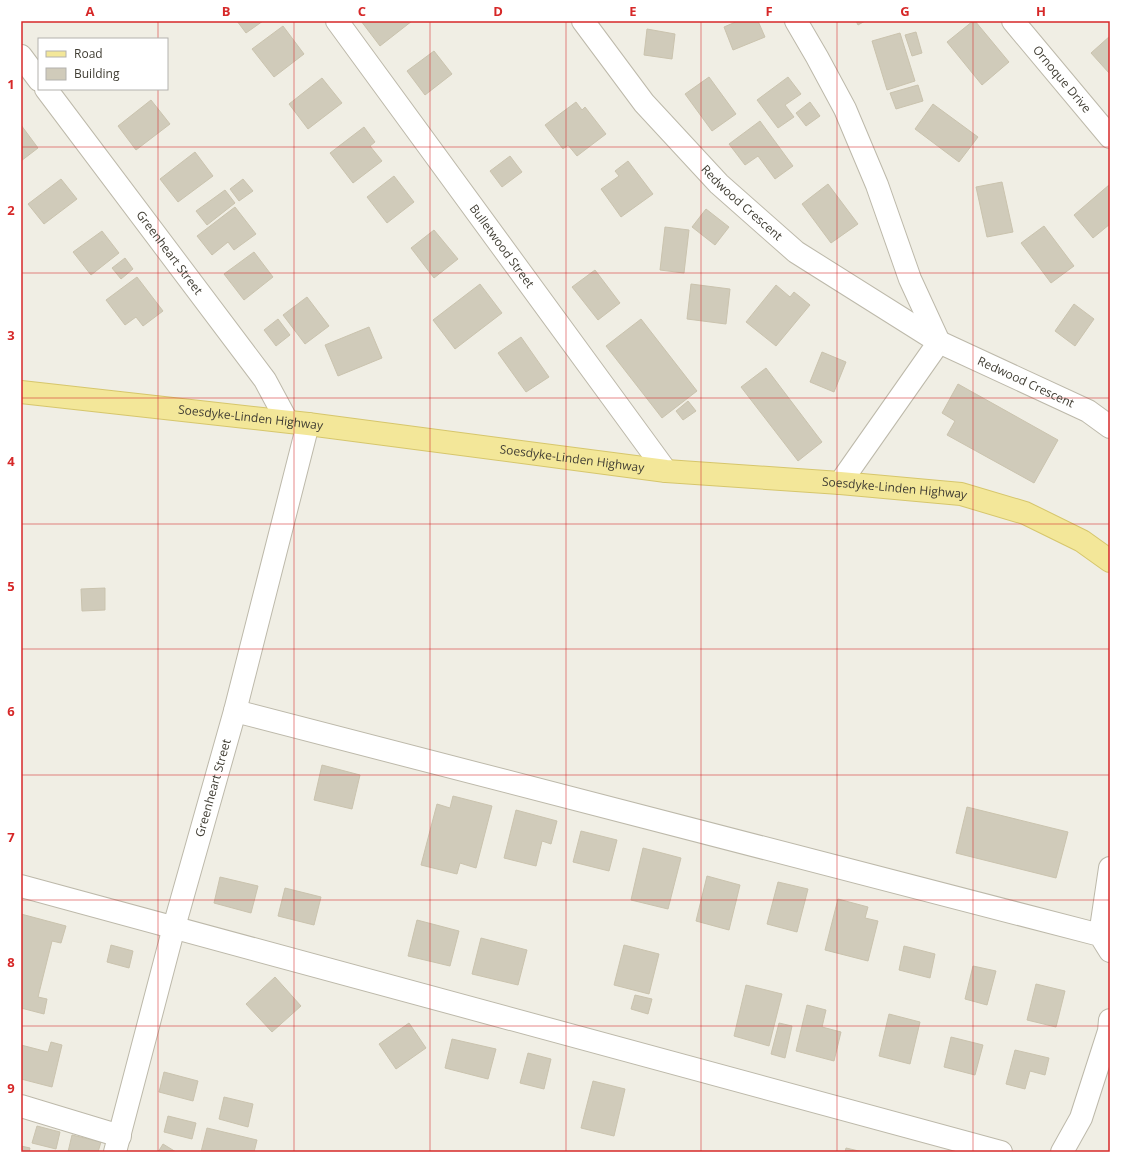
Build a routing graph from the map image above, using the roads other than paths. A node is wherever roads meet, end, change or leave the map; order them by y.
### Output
1 (337, 21) edge
2 (583, 21) edge
3 (796, 21) edge
4 (1013, 21) edge
5 (21, 56) edge
6 (38, 79) edge
7 (47, 90) edge
8 (1107, 129) edge
9 (939, 342) junction
10 (21, 392) edge
11 (298, 422) junction
12 (1110, 427) edge
13 (666, 471) junction
14 (840, 482) junction
15 (1110, 561) edge
16 (235, 711) junction
17 (1110, 868) edge
18 (21, 886) edge
19 (174, 927) junction
20 (1105, 943) edge
21 (1110, 1020) edge
22 (21, 1106) edge
23 (117, 1144) edge
24 (1001, 1152) edge
25 (1062, 1152) edge

1 - 13 street, Bulletwood Street
2 - 9 street, Redwood Crescent
3 - 9 street
4 - 8 street, Ornoque Drive
5 - 6 street
7 - 11 street, Greenheart Street
9 - 12 street, Redwood Crescent
9 - 14 street
10 - 11 main road, Soesdyke-Linden Highway
11 - 13 main road, Soesdyke-Linden Highway
11 - 16 street, Greenheart Street
13 - 14 main road, Soesdyke-Linden Highway
14 - 15 main road, Soesdyke-Linden Highway
16 - 19 street, Greenheart Street
16 - 20 street
17 - 20 street
18 - 19 street
19 - 23 street, Greenheart Street
19 - 24 street
21 - 25 street
22 - 23 street

